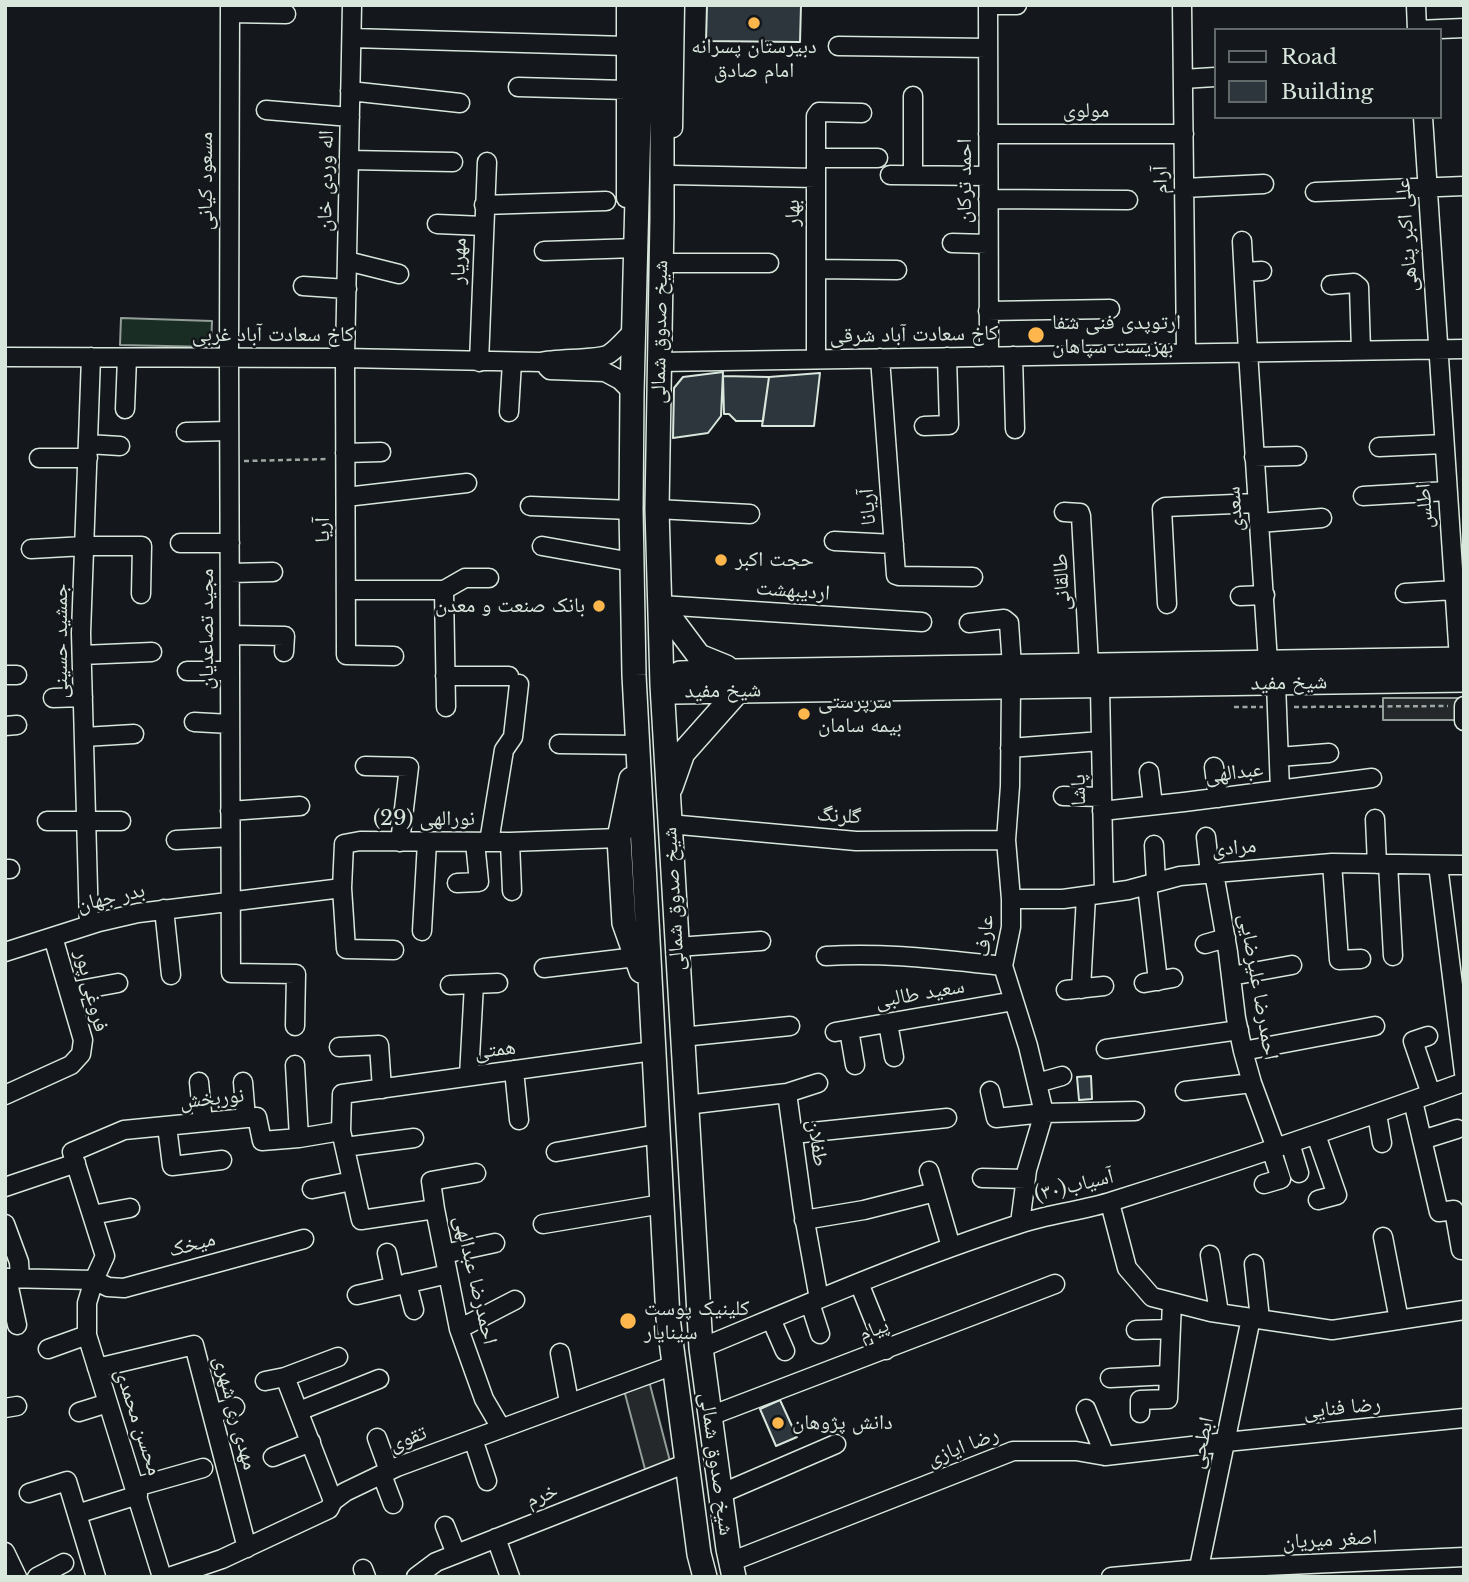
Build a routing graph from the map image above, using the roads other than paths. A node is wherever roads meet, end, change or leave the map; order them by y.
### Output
1 (352, 5) edge
2 (626, 5) edge
3 (642, 5) edge
4 (662, 5) edge
5 (675, 5) edge
6 (988, 5) edge
7 (1017, 5) edge
8 (1182, 5) edge
9 (1416, 5) edge
10 (230, 9) edge
11 (286, 14) dead end
12 (1417, 28) edge
13 (1464, 28) edge
14 (1441, 29) edge
15 (352, 38) junction
16 (626, 46) junction
17 (838, 46) dead end
18 (988, 47) junction
19 (1214, 77) edge
20 (1183, 79) junction
21 (518, 87) dead end
22 (626, 90) junction
23 (350, 91) junction
24 (913, 96) dead end
25 (460, 103) dead end
26 (266, 110) dead end
27 (862, 113) dead end
28 (350, 117) junction
29 (1423, 119) edge
30 (988, 134) junction
31 (1184, 134) junction
32 (878, 158) dead end
33 (816, 159) junction
34 (349, 160) junction
35 (453, 162) dead end
36 (487, 162) dead end
37 (890, 175) dead end
38 (913, 175) junction
39 (988, 176) junction
40 (816, 178) junction
41 (666, 180) junction
42 (1264, 184) dead end
43 (1464, 186) edge
44 (1427, 187) junction
45 (1184, 188) junction
46 (1315, 192) dead end
47 (988, 199) junction
48 (1128, 200) dead end
49 (606, 201) dead end
50 (484, 205) junction
51 (636, 222) junction
52 (437, 224) dead end
53 (484, 226) junction
54 (1242, 241) dead end
55 (952, 243) dead end
56 (988, 244) junction
57 (636, 248) junction
58 (544, 251) dead end
59 (347, 261) junction
60 (661, 263) junction
61 (769, 263) dead end
62 (816, 269) junction
63 (897, 270) dead end
64 (1262, 271) dead end
65 (1244, 272) junction
66 (399, 274) dead end
67 (1331, 285) dead end
68 (303, 286) dead end
69 (346, 289) junction
70 (1110, 309) dead end
71 (988, 311) junction
72 (634, 330) junction
73 (1438, 349) junction
74 (1464, 349) edge
75 (1361, 350) junction
76 (1248, 352) junction
77 (1186, 353) junction
78 (1013, 356) junction
79 (5, 357) edge
80 (947, 357) junction
81 (989, 357) junction
82 (91, 358) junction
83 (127, 358) junction
84 (229, 358) junction
85 (345, 358) junction
86 (880, 358) junction
87 (816, 359) junction
88 (479, 362) junction
89 (512, 362) junction
90 (541, 362) junction
91 (660, 362) junction
92 (632, 392) junction
93 (125, 409) dead end
94 (509, 412) dead end
95 (924, 426) dead end
96 (1014, 429) dead end
97 (229, 431) junction
98 (186, 432) dead end
99 (1444, 444) junction
100 (120, 446) dead end
101 (1379, 447) dead end
102 (88, 451) junction
103 (381, 452) dead end
104 (346, 456) junction
105 (1297, 456) dead end
106 (1254, 457) junction
107 (39, 458) dead end
108 (1464, 463) edge
109 (1445, 464) junction
110 (467, 483) dead end
111 (1447, 491) junction
112 (1363, 496) dead end
113 (346, 497) junction
114 (1257, 503) junction
115 (530, 506) dead end
116 (657, 509) junction
117 (631, 510) junction
118 (1064, 512) dead end
119 (750, 513) dead end
120 (1322, 518) dead end
121 (1259, 523) junction
122 (834, 541) dead end
123 (180, 543) dead end
124 (230, 543) junction
125 (894, 544) junction
126 (84, 546) junction
127 (542, 546) dead end
128 (31, 549) dead end
129 (632, 562) junction
130 (272, 572) dead end
131 (230, 573) junction
132 (973, 577) dead end
133 (489, 578) dead end
134 (346, 590) junction
135 (444, 590) junction
136 (1454, 590) junction
137 (1405, 593) dead end
138 (141, 594) dead end
139 (1265, 595) junction
140 (1240, 596) dead end
141 (1167, 604) dead end
142 (661, 605) junction
143 (922, 622) dead end
144 (969, 623) dead end
145 (230, 635) junction
146 (152, 652) dead end
147 (285, 652) dead end
148 (82, 655) junction
149 (394, 656) dead end
150 (1089, 665) junction
151 (1462, 668) edge
152 (187, 671) dead end
153 (230, 671) junction
154 (1272, 673) junction
155 (445, 676) junction
156 (1011, 677) junction
157 (737, 681) junction
158 (662, 685) junction
159 (634, 686) junction
160 (1100, 687) junction
161 (83, 697) junction
162 (53, 698) dead end
163 (1463, 706) edge
164 (446, 707) dead end
165 (1464, 721) edge
166 (194, 722) dead end
167 (230, 724) junction
168 (134, 734) dead end
169 (84, 737) junction
170 (1101, 741) junction
171 (559, 744) dead end
172 (637, 745) junction
173 (1010, 748) junction
174 (1329, 753) dead end
175 (1279, 757) junction
176 (365, 766) dead end
177 (1214, 766) dead end
178 (1149, 772) dead end
179 (1372, 778) dead end
180 (1280, 790) junction
181 (1063, 796) dead end
182 (668, 797) junction
183 (1218, 798) junction
184 (1102, 804) junction
185 (1153, 805) junction
186 (300, 806) dead end
187 (230, 811) junction
188 (1375, 819) dead end
189 (47, 821) dead end
190 (87, 821) junction
191 (121, 821) dead end
192 (669, 824) junction
193 (230, 837) junction
194 (1206, 837) dead end
195 (619, 838) junction
196 (176, 840) dead end
197 (1006, 840) junction
198 (400, 842) junction
199 (427, 842) junction
200 (482, 842) junction
201 (510, 842) junction
202 (1153, 845) dead end
203 (1332, 863) junction
204 (1382, 864) junction
205 (1438, 865) junction
206 (1464, 865) edge
207 (1212, 873) junction
208 (457, 883) dead end
209 (1151, 883) junction
210 (342, 888) junction
211 (512, 891) dead end
212 (1095, 894) junction
213 (1011, 899) junction
214 (229, 901) junction
215 (164, 909) junction
216 (89, 925) junction
217 (422, 932) dead end
218 (53, 937) junction
219 (1226, 938) junction
220 (761, 941) dead end
221 (1205, 944) dead end
222 (677, 947) junction
223 (394, 950) dead end
224 (5, 952) edge
225 (827, 956) dead end
226 (1393, 956) dead end
227 (636, 957) junction
228 (1361, 959) dead end
229 (1292, 965) dead end
230 (1003, 967) junction
231 (544, 968) dead end
232 (171, 975) dead end
233 (1231, 976) junction
234 (1158, 981) dead end
235 (117, 983) dead end
236 (498, 983) dead end
237 (474, 984) junction
238 (450, 985) dead end
239 (1104, 986) dead end
240 (69, 992) junction
241 (650, 996) junction
242 (1014, 1000) junction
243 (888, 1023) junction
244 (295, 1026) dead end
245 (790, 1026) dead end
246 (1375, 1026) dead end
247 (1239, 1030) junction
248 (1428, 1036) dead end
249 (682, 1037) junction
250 (339, 1047) dead end
251 (1107, 1049) dead end
252 (653, 1051) junction
253 (1243, 1051) junction
254 (894, 1057) dead end
255 (295, 1065) dead end
256 (855, 1065) dead end
257 (514, 1070) junction
258 (1464, 1073) edge
259 (469, 1076) junction
260 (1062, 1076) dead end
261 (199, 1082) dead end
262 (243, 1082) dead end
263 (1464, 1082) edge
264 (818, 1083) dead end
265 (1037, 1083) junction
266 (1252, 1083) junction
267 (382, 1088) junction
268 (990, 1091) dead end
269 (1185, 1091) dead end
270 (787, 1093) junction
271 (1431, 1094) junction
272 (5, 1095) edge
273 (656, 1100) junction
274 (686, 1101) junction
275 (1413, 1101) junction
276 (1135, 1111) dead end
277 (1044, 1113) junction
278 (1377, 1114) junction
279 (246, 1118) junction
280 (947, 1118) dead end
281 (519, 1119) dead end
282 (203, 1122) junction
283 (167, 1126) junction
284 (1457, 1129) dead end
285 (658, 1134) junction
286 (793, 1134) junction
287 (1316, 1135) junction
288 (299, 1138) junction
289 (414, 1138) dead end
290 (343, 1139) junction
291 (1422, 1140) junction
292 (1382, 1143) dead end
293 (1279, 1147) junction
294 (556, 1152) dead end
295 (74, 1157) junction
296 (222, 1160) dead end
297 (929, 1171) dead end
298 (476, 1173) dead end
299 (1299, 1174) dead end
300 (982, 1178) dead end
301 (1026, 1179) junction
302 (352, 1181) junction
303 (1264, 1184) dead end
304 (5, 1187) edge
305 (312, 1189) dead end
306 (935, 1192) junction
307 (1318, 1200) dead end
308 (1110, 1203) junction
309 (662, 1205) junction
310 (130, 1208) dead end
311 (435, 1209) junction
312 (92, 1214) junction
313 (804, 1220) junction
314 (1020, 1223) junction
315 (543, 1224) dead end
316 (5, 1225) edge
317 (1383, 1237) dead end
318 (304, 1239) dead end
319 (495, 1243) dead end
320 (951, 1247) junction
321 (1464, 1250) edge
322 (387, 1253) dead end
323 (444, 1254) junction
324 (1210, 1255) dead end
325 (1254, 1264) dead end
326 (448, 1274) junction
327 (11, 1278) edge
328 (93, 1280) junction
329 (859, 1283) junction
330 (1055, 1284) dead end
331 (401, 1285) junction
332 (357, 1295) dead end
333 (515, 1300) dead end
334 (814, 1301) junction
335 (1172, 1302) junction
336 (414, 1310) dead end
337 (1464, 1310) edge
338 (1219, 1313) junction
339 (771, 1319) junction
340 (1256, 1319) junction
341 (1399, 1320) junction
342 (17, 1325) dead end
343 (459, 1329) junction
344 (1171, 1329) junction
345 (1136, 1330) dead end
346 (820, 1334) dead end
347 (88, 1335) junction
348 (701, 1348) junction
349 (48, 1349) dead end
350 (785, 1350) dead end
351 (886, 1350) junction
352 (561, 1353) dead end
353 (338, 1357) dead end
354 (674, 1365) junction
355 (97, 1368) junction
356 (1169, 1376) junction
357 (285, 1377) junction
358 (1110, 1378) dead end
359 (379, 1379) dead end
360 (265, 1381) dead end
361 (569, 1402) junction
362 (108, 1403) junction
363 (234, 1407) dead end
364 (1086, 1409) dead end
365 (299, 1411) junction
366 (79, 1412) dead end
367 (1140, 1413) dead end
368 (212, 1414) junction
369 (710, 1416) junction
370 (1464, 1419) edge
371 (500, 1428) junction
372 (377, 1438) dead end
373 (473, 1439) junction
374 (311, 1442) junction
375 (1226, 1442) junction
376 (836, 1444) dead end
377 (1105, 1456) junction
378 (273, 1457) dead end
379 (687, 1463) junction
380 (203, 1468) dead end
381 (386, 1473) junction
382 (487, 1481) dead end
383 (137, 1491) junction
384 (29, 1493) dead end
385 (720, 1494) junction
386 (333, 1501) junction
387 (393, 1504) dead end
388 (77, 1514) junction
389 (445, 1526) dead end
390 (496, 1538) junction
391 (247, 1548) junction
392 (5, 1552) edge
393 (456, 1554) junction
394 (1464, 1557) edge
395 (1440, 1558) junction
396 (64, 1563) dead end
397 (732, 1569) edge
398 (1356, 1569) edge
399 (195, 1572) edge
400 (1198, 1573) edge
401 (1121, 1576) edge
402 (17, 1577) edge
403 (37, 1577) edge
404 (96, 1577) edge
405 (162, 1577) edge
406 (169, 1577) edge
407 (416, 1577) edge
408 (510, 1577) edge
409 (705, 1577) edge
410 (1111, 1577) edge
411 (1434, 1577) edge

1 - 15 street, اله وردی خان
2 - 16 street, شیخ صدوق شمالی
3 - 51 main road, شیخ صدوق شمالی
4 - 41 main road, شیخ صدوق شمالی
5 - 41 street, شیخ صدوق شمالی
6 - 7 street
6 - 18 street, احمد ترکان
8 - 20 street, آرام
9 - 12 street
10 - 11 street
10 - 84 street, مسعود کیانی
13 - 14 street
15 - 16 street
15 - 23 street, اله وردی خان
16 - 22 street, شیخ صدوق شمالی
17 - 18 street
18 - 30 street, احمد ترکان
19 - 20 street
20 - 31 street, آرام
21 - 22 street
22 - 51 street, شیخ صدوق شمالی
23 - 25 street
23 - 28 street, اله وردی خان
24 - 38 street
26 - 28 street
27 - 33 street, بهار
28 - 34 street, اله وردی خان
29 - 44 street, علی اکبر پناهی
30 - 31 street, مولوی
30 - 39 street, احمد ترکان
31 - 45 street, آرام
32 - 33 street
33 - 40 street, بهار
34 - 35 street
34 - 59 street, اله وردی خان
36 - 50 street, مهریار
37 - 38 street
38 - 39 street
39 - 47 street, احمد ترکان
40 - 41 street
40 - 62 street, بهار
41 - 60 main road, شیخ صدوق شمالی
42 - 45 street
43 - 44 street
44 - 46 street
44 - 73 street, علی اکبر پناهی
45 - 77 street, آرام
47 - 48 street
47 - 56 street, احمد ترکان
49 - 50 street
50 - 53 street, مهریار
51 - 57 main road, شیخ صدوق شمالی
52 - 53 street
53 - 88 street, مهریار
54 - 65 street, سعدی
55 - 56 street
56 - 71 street, احمد ترکان
57 - 58 street
57 - 72 main road, شیخ صدوق شمالی
59 - 66 street
59 - 69 street, اله وردی خان
60 - 61 street
60 - 91 main road, شیخ صدوق شمالی
62 - 63 street
62 - 87 street, بهار
64 - 65 street
65 - 76 street, سعدی
67 - 75 street
68 - 69 street
69 - 85 street, اله وردی خان
70 - 71 street
71 - 81 street, احمد ترکان
72 - 90 street
72 - 92 main road, شیخ صدوق شمالی
73 - 74 street, کاخ سعادت آباد شرقی
73 - 75 street, کاخ سعادت آباد شرقی
73 - 99 street, اطلس
75 - 76 street, کاخ سعادت آباد شرقی
76 - 77 street, کاخ سعادت آباد شرقی
76 - 106 street, سعدی
77 - 78 street, کاخ سعادت آباد شرقی
78 - 81 street, کاخ سعادت آباد شرقی
78 - 96 street
79 - 82 street, کاخ سعادت آباد غربی
80 - 81 street, کاخ سعادت آباد شرقی
80 - 86 street, کاخ سعادت آباد شرقی
80 - 95 street
82 - 83 street, کاخ سعادت آباد غربی
82 - 102 street, جمشید حسینی
83 - 84 street, کاخ سعادت آباد غربی
83 - 93 street
84 - 85 street, کاخ سعادت آباد غربی
84 - 97 street, مجید تصاعدیان
85 - 88 street, کاخ سعادت آباد غربی
85 - 104 street, آریا
86 - 87 street, کاخ سعادت آباد شرقی
86 - 125 street, آریانا
87 - 91 street, کاخ سعادت آباد شرقی
88 - 89 street, کاخ سعادت آباد غربی
89 - 90 street, کاخ سعادت آباد غربی
89 - 94 street
90 - 92 street
91 - 116 main road, شیخ صدوق شمالی
92 - 117 main road, شیخ صدوق شمالی
97 - 98 street
97 - 124 street, مجید تصاعدیان
99 - 101 street
99 - 109 street, اطلس
100 - 102 street
102 - 107 street
102 - 126 street, جمشید حسینی
103 - 104 street
104 - 113 street, آریا
105 - 106 street
106 - 114 street, سعدی
108 - 109 street
109 - 111 street, اطلس
110 - 113 street
111 - 112 street
111 - 136 street, اطلس
113 - 134 street, آریا
114 - 121 street, سعدی
114 - 141 street
115 - 117 street
116 - 119 street
116 - 142 main road, شیخ صدوق شمالی
117 - 129 main road, شیخ صدوق شمالی
118 - 150 street, طالقانی
120 - 121 street
121 - 139 street, سعدی
122 - 125 street
123 - 124 street
124 - 131 street, مجید تصاعدیان
125 - 132 street, آریانا
126 - 128 street
126 - 138 street
126 - 148 street, جمشید حسینی
127 - 129 street
129 - 159 main road, شیخ صدوق شمالی
130 - 131 street
131 - 145 street, مجید تصاعدیان
133 - 135 street
134 - 135 street
134 - 149 street, آریا
135 - 155 street
136 - 137 street
136 - 151 street, اطلس
139 - 140 street
139 - 154 street, سعدی
142 - 143 street, اردیبهشت
142 - 157 main road
142 - 158 main road, شیخ صدوق شمالی
144 - 156 street, عارف
145 - 147 street
145 - 153 street, مجید تصاعدیان
146 - 148 street
148 - 161 street, جمشید حسینی
150 - 154 main road, شیخ مفید
150 - 156 main road, شیخ مفید
151 - 154 main road, شیخ مفید
152 - 153 street
153 - 167 street, مجید تصاعدیان
154 - 160 main road, شیخ مفید
154 - 175 street, سعدی
155 - 164 street
155 - 200 street
156 - 157 main road, شیخ مفید
156 - 160 main road, شیخ مفید
156 - 173 street, عارف
157 - 158 main road, شیخ مفید
157 - 182 main road
158 - 159 main road, شیخ مفید
158 - 182 main road, شیخ صدوق شمالی
159 - 172 main road, شیخ صدوق شمالی
160 - 170 street, پاشا
161 - 162 street
161 - 169 street, جمشید حسینی
163 - 165 street
166 - 167 street
167 - 187 street, مجید تصاعدیان
168 - 169 street
169 - 190 street, جمشید حسینی
170 - 173 street
170 - 184 street, پاشا
171 - 172 street
172 - 195 main road
172 - 241 main road, شیخ صدوق شمالی
173 - 197 street, عارف
174 - 175 street
175 - 180 street, سعدی
176 - 198 street
177 - 183 street
178 - 185 street
179 - 180 street, عبدالهی
180 - 183 street, عبدالهی
181 - 184 street, عبدالهی
182 - 192 main road, شیخ صدوق شمالی
183 - 185 street, عبدالهی
184 - 185 street, عبدالهی
184 - 212 street, پاشا
186 - 187 street
187 - 193 street, مجید تصاعدیان
188 - 204 street
189 - 190 street
190 - 191 street
190 - 216 street, جمشید حسینی
192 - 197 street, گلرنگ
192 - 222 main road, شیخ صدوق شمالی
193 - 196 street
193 - 214 street, مجید تصاعدیان
194 - 207 street, احمدرضا علیرضایی
195 - 201 street, نورالهی (29)
195 - 227 main road
197 - 213 street, عارف
198 - 199 street, نورالهی (29)
198 - 210 street, نورالهی (29)
199 - 200 street, نورالهی (29)
199 - 217 street
200 - 201 street, نورالهی (29)
200 - 208 street
201 - 211 street
202 - 209 street
203 - 204 street, مرادی
203 - 207 street, مرادی
203 - 228 street
204 - 205 street, مرادی
204 - 226 street
205 - 206 street, مرادی
205 - 258 street
207 - 209 street, مرادی
207 - 219 street, احمدرضا علیرضایی
209 - 212 street, مرادی
209 - 234 street
210 - 214 street
210 - 223 street
212 - 213 street, مرادی
212 - 239 street, پاشا
213 - 230 street, عارف
214 - 215 street, بدر جهان
214 - 244 street, مجید تصاعدیان
215 - 216 street, بدر جهان
215 - 232 street
216 - 218 street, بدر جهان
218 - 224 street, بدر جهان
218 - 240 street, فروغی پور
219 - 221 street
219 - 233 street, احمدرضا علیرضایی
220 - 222 street
222 - 249 main road, شیخ صدوق شمالی
225 - 230 street
227 - 231 street
227 - 241 main road
229 - 233 street
230 - 242 street, عارف
233 - 247 street, احمدرضا علیرضایی
235 - 240 street
236 - 237 street
237 - 238 street
237 - 259 street
240 - 272 street, فروغی پور
241 - 252 main road, شیخ صدوق شمالی
242 - 243 street, سعید طالبی
242 - 265 street, عارف
243 - 254 street
243 - 256 street, سعید طالبی
245 - 249 street
246 - 253 street
247 - 251 street
247 - 253 street, احمدرضا علیرضایی
248 - 271 street
249 - 274 main road, شیخ صدوق شمالی
250 - 267 street
252 - 257 street, همتی
252 - 273 main road, شیخ صدوق شمالی
253 - 266 street, احمدرضا علیرضایی
255 - 288 street
257 - 259 street, همتی
257 - 281 street
259 - 267 street, همتی
260 - 265 street
261 - 282 street
262 - 279 street
263 - 271 street, آسیاب(۳۰)
264 - 270 street
265 - 277 street, عارف
266 - 269 street
266 - 293 street, احمدرضا علیرضایی
267 - 290 street, همتی
268 - 277 street
270 - 274 street
270 - 286 street, طفلان
271 - 275 street, آسیاب(۳۰)
273 - 274 main road
273 - 285 main road, شیخ صدوق شمالی
274 - 348 main road, شیخ صدوق شمالی
275 - 278 street, آسیاب(۳۰)
275 - 291 street
276 - 277 street
277 - 301 street, عارف
278 - 287 street, آسیاب(۳۰)
278 - 292 street
279 - 282 street, نوربخش
279 - 288 street, نوربخش
280 - 286 street
282 - 283 street, نوربخش
283 - 295 street, نوربخش
283 - 296 street
284 - 291 street
285 - 294 street
285 - 309 main road, شیخ صدوق شمالی
286 - 313 street, طفلان
287 - 293 street, آسیاب(۳۰)
287 - 307 street
288 - 290 street, نوربخش
289 - 290 street, نوربخش
290 - 302 street
291 - 321 street
293 - 299 street
293 - 303 street
293 - 308 street, آسیاب(۳۰)
295 - 304 street, نوربخش
295 - 312 street, محسن محمدی
297 - 306 street
298 - 311 street, احمدرضا عبدالهی
300 - 301 street
301 - 314 street, عارف
302 - 305 street
302 - 311 street
306 - 313 street
306 - 320 street
308 - 314 street, آسیاب(۳۰)
308 - 335 street
309 - 315 street
309 - 354 main road, شیخ صدوق شمالی
310 - 312 street
311 - 323 street, احمدرضا عبدالهی
312 - 328 street, محسن محمدی
313 - 334 street, طفلان
314 - 320 street, آسیاب(۳۰)
316 - 327 street
317 - 341 street
318 - 328 street, میخک
319 - 323 street
320 - 329 street, آسیاب(۳۰)
322 - 331 street
323 - 326 street, احمدرضا عبدالهی
324 - 338 street
325 - 340 street, ابطحی
326 - 331 street
326 - 343 street, احمدرضا عبدالهی
327 - 328 street, میخک
327 - 342 street
328 - 347 street, محسن محمدی
329 - 334 street, آسیاب(۳۰)
329 - 351 street
330 - 351 street, پیام
331 - 332 street
331 - 336 street
333 - 343 street
334 - 339 street, آسیاب(۳۰)
334 - 346 street, طفلان
335 - 338 street
335 - 344 street
337 - 341 street
338 - 340 street
339 - 348 street, آسیاب(۳۰)
339 - 350 street
340 - 341 street
340 - 375 street, ابطحی
343 - 371 street, احمدرضا عبدالهی
344 - 345 street
344 - 356 street
347 - 349 street
347 - 355 street, محسن محمدی
348 - 369 main road, شیخ صدوق شمالی
351 - 369 street, پیام
352 - 361 street
353 - 357 street
354 - 361 street, تقوی
354 - 379 main road, شیخ صدوق شمالی
355 - 362 street, محسن محمدی
355 - 368 street, مهدی ری شهری
356 - 358 street
356 - 367 street
357 - 360 street
357 - 365 street
359 - 365 street
361 - 371 street, تقوی
362 - 366 street
362 - 383 street, محسن محمدی
363 - 368 street
364 - 377 street
365 - 374 street
368 - 391 street, مهدی ری شهری
369 - 385 main road, شیخ صدوق شمالی
370 - 375 street, رضا فنایی
371 - 373 street, تقوی
372 - 381 street
373 - 381 street, تقوی
373 - 382 street
374 - 378 street
374 - 386 street
375 - 377 street, رضا ایازی
375 - 400 street, ابطحی
376 - 385 street
377 - 397 street, رضا ایازی
379 - 390 street, خرم
379 - 409 main road, شیخ صدوق شمالی
380 - 383 street
381 - 386 street, تقوی
381 - 387 street
383 - 388 street
383 - 405 street, محسن محمدی
384 - 388 street
385 - 397 main road, شیخ صدوق شمالی
386 - 391 street, تقوی
388 - 404 street
389 - 393 street
390 - 393 street, خرم
390 - 408 street
391 - 399 street, تقوی
392 - 402 street
393 - 407 street, خرم
394 - 395 street, اصغر میریان
395 - 398 street, اصغر میریان
395 - 411 street
396 - 403 street
398 - 400 street, اصغر میریان
399 - 406 street, تقوی
400 - 401 street, اصغر میریان
401 - 410 street, اصغر میریان

